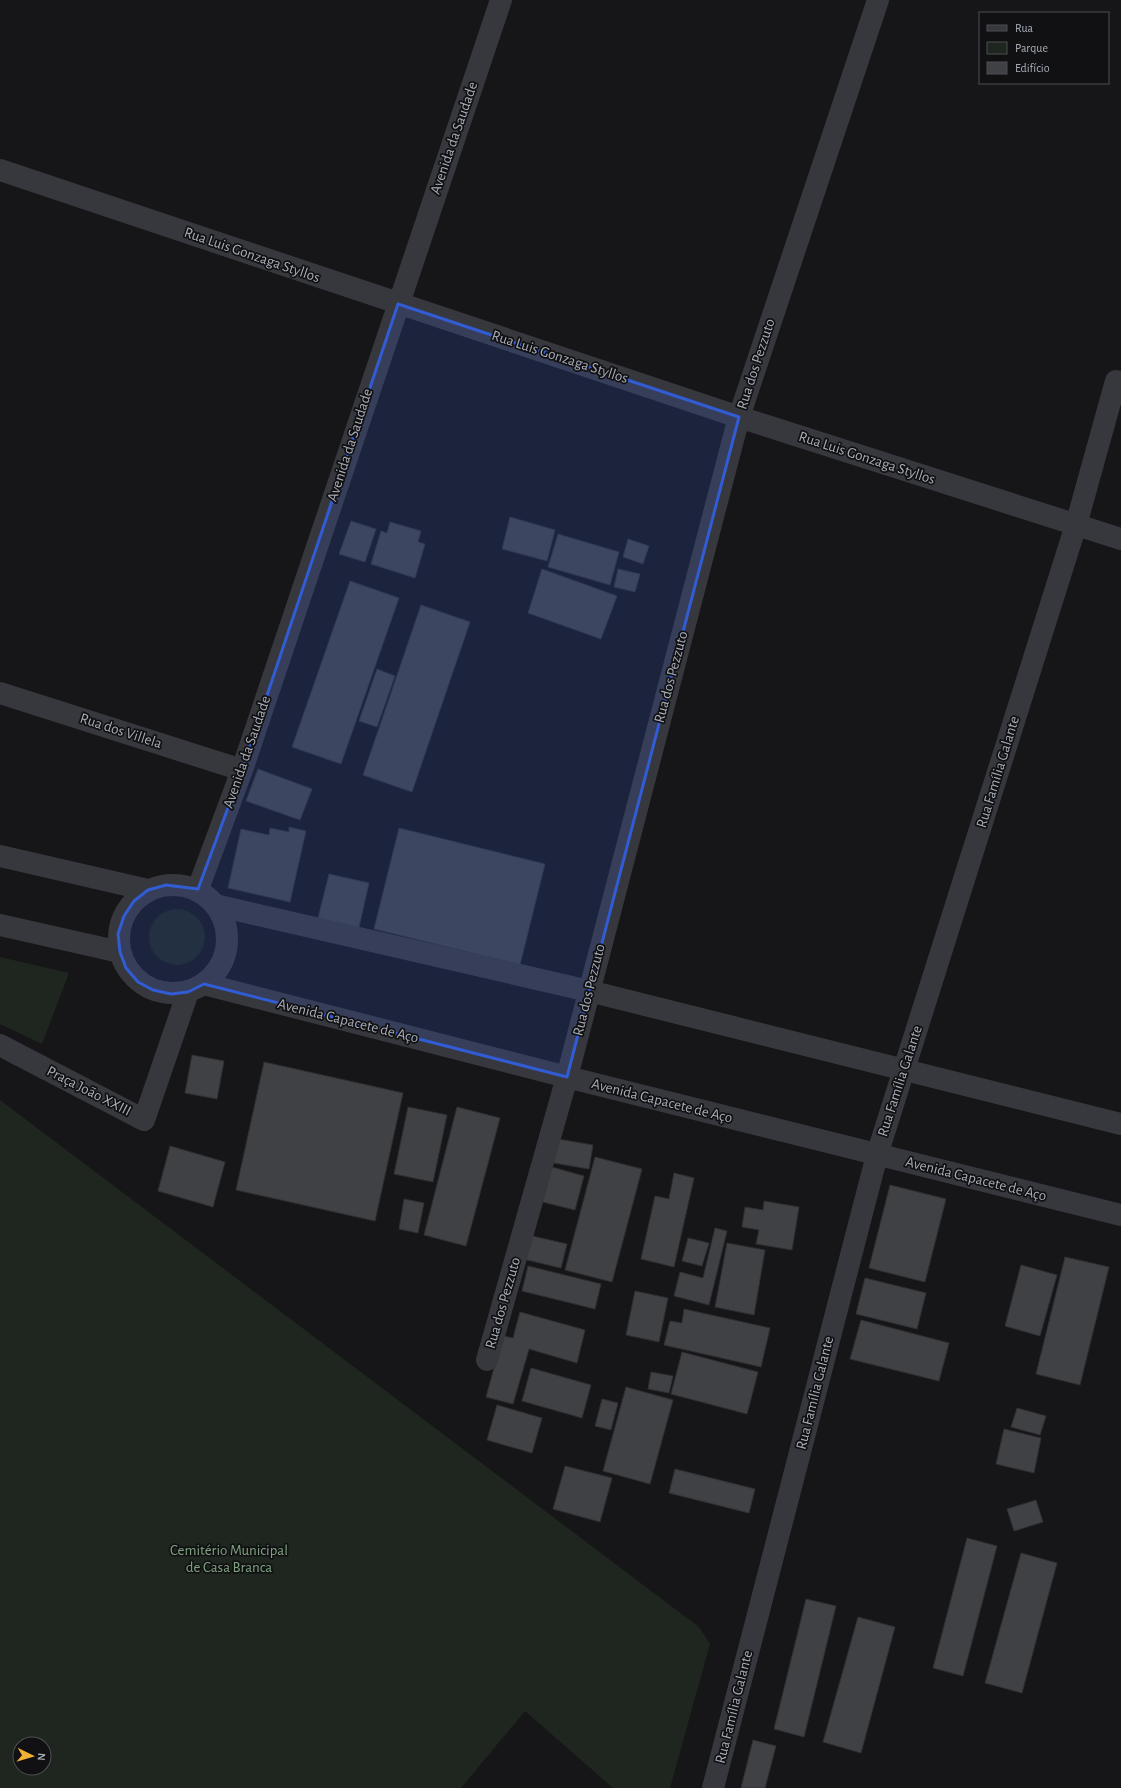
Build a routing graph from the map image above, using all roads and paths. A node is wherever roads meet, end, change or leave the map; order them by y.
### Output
1 (501, 0) edge
2 (878, 0) edge
3 (0, 170) edge
4 (398, 304) junction
5 (1116, 381) dead end
6 (739, 417) junction
7 (1076, 525) junction
8 (1121, 539) edge
9 (0, 693) edge
10 (242, 770) junction
11 (0, 856) edge
12 (198, 889) junction
13 (148, 890) junction
14 (215, 905) junction
15 (0, 925) edge
16 (120, 952) junction
17 (196, 988) junction
18 (589, 991) junction
19 (0, 1045) edge
20 (904, 1070) junction
21 (567, 1077) junction
22 (1121, 1124) edge
23 (876, 1155) junction
24 (1121, 1215) edge
25 (487, 1360) dead end
26 (713, 1788) edge

1 - 4 street, Avenida da Saudade
2 - 6 street, Rua dos Pezzuto
3 - 4 street, Rua Luis Gonzaga Styllos
4 - 6 street, Rua Luis Gonzaga Styllos
4 - 10 street, Avenida da Saudade
5 - 7 street, Rua Família Galante
6 - 7 street, Rua Luis Gonzaga Styllos
6 - 18 street, Rua dos Pezzuto
7 - 8 street, Rua Luis Gonzaga Styllos
7 - 20 street, Rua Família Galante
9 - 10 street, Rua dos Villela
10 - 12 street, Avenida da Saudade
11 - 13 street
12 - 13 street
12 - 14 street
13 - 16 street
14 - 17 street
14 - 18 street
15 - 16 street
16 - 17 street
17 - 19 street, Praça João XXIII
17 - 21 street, Avenida Capacete de Aço
18 - 20 street
18 - 21 street, Rua dos Pezzuto
20 - 22 street
20 - 23 street, Rua Família Galante
21 - 23 street, Avenida Capacete de Aço
21 - 25 street, Rua dos Pezzuto
23 - 24 street, Avenida Capacete de Aço
23 - 26 street, Rua Família Galante

